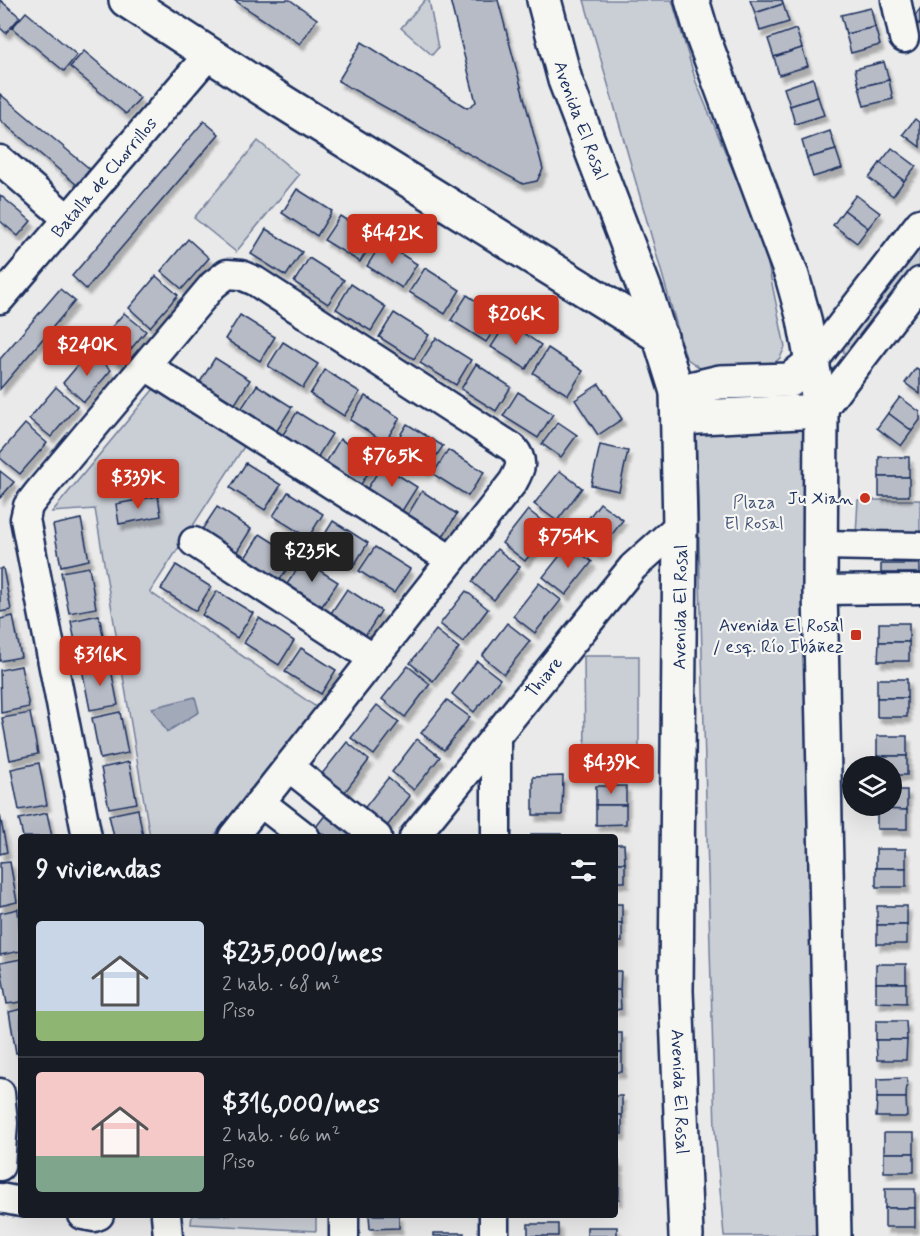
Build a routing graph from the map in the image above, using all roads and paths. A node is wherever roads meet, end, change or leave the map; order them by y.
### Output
1 (126, 0) edge
2 (544, 0) edge
3 (692, 0) edge
4 (896, 0) edge
5 (904, 38) dead end
6 (209, 54) junction
7 (0, 160) edge
8 (68, 219) junction
9 (920, 224) edge
10 (920, 282) edge
11 (0, 299) edge
12 (661, 337) junction
13 (813, 362) junction
14 (146, 366) junction
15 (678, 405) junction
16 (821, 411) junction
17 (681, 525) junction
18 (194, 542) dead end
19 (822, 545) junction
20 (920, 547) edge
21 (451, 561) junction
22 (920, 589) edge
23 (820, 590) junction
24 (374, 659) junction
25 (496, 737) junction
26 (289, 767) junction
27 (261, 802) junction
28 (86, 834) edge
29 (235, 834) edge
30 (301, 834) edge
31 (373, 834) edge
32 (416, 834) edge
33 (496, 834) edge
34 (0, 1093) edge
35 (8, 1157) edge
36 (0, 1198) edge
37 (18, 1201) edge
38 (166, 1218) edge
39 (344, 1218) edge
40 (494, 1218) edge
41 (168, 1236) edge
42 (344, 1236) edge
43 (494, 1236) edge
44 (686, 1236) edge
45 (834, 1236) edge

1 - 6 street
2 - 12 street, Avenida El Rosal
3 - 13 street
4 - 5 street
6 - 8 street, Batalla de Chorrillos
6 - 12 street
7 - 8 street
8 - 11 street, Batalla de Chorrillos
9 - 13 street
10 - 16 street
12 - 15 street, Avenida El Rosal
13 - 15 street
13 - 16 street
14 - 21 street
14 - 21 street
14 - 28 street
15 - 16 street
15 - 17 street, Avenida El Rosal
16 - 19 street
17 - 25 street, Thiare
17 - 44 street, Avenida El Rosal
18 - 24 street
19 - 20 street
19 - 23 street
21 - 24 street
22 - 23 street
23 - 45 street
24 - 26 street
25 - 32 street, Thiare
25 - 33 street
26 - 27 street
26 - 31 street
27 - 29 street
27 - 30 street
34 - 35 street
36 - 37 street
38 - 41 street
39 - 42 street
40 - 43 street

